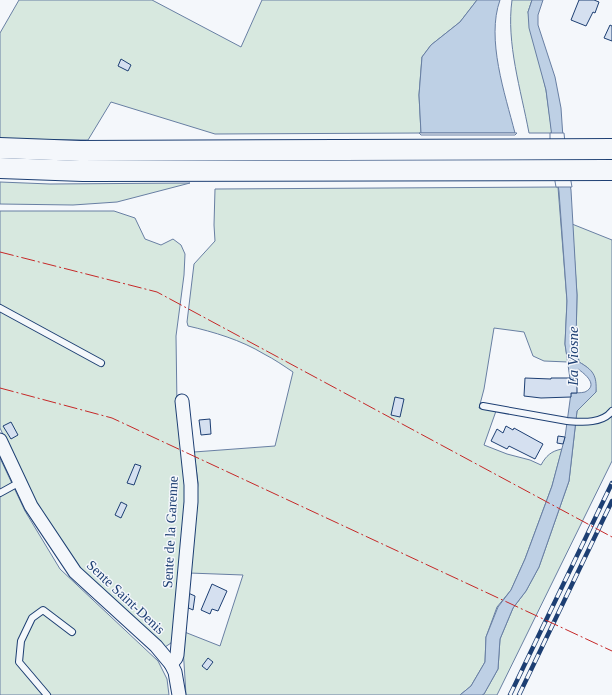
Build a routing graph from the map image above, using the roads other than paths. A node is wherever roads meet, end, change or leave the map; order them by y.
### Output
1 (0, 148) edge
2 (612, 149) edge
3 (0, 168) edge
4 (612, 170) edge
5 (0, 308) edge
6 (101, 362) dead end
7 (182, 401) dead end
8 (483, 406) dead end
9 (612, 411) edge
10 (0, 440) edge
11 (20, 482) junction
12 (0, 493) edge
13 (72, 632) dead end
14 (171, 664) junction
15 (47, 695) edge
16 (179, 695) edge

1 - 2 main road
3 - 4 main road
5 - 6 lane
7 - 14 street, Sente de la Garenne
8 - 9 lane
10 - 11 street, Sente Saint-Denis
11 - 12 lane
11 - 14 street, Sente Saint-Denis
13 - 15 lane
14 - 16 street, Sente Saint-Denis

